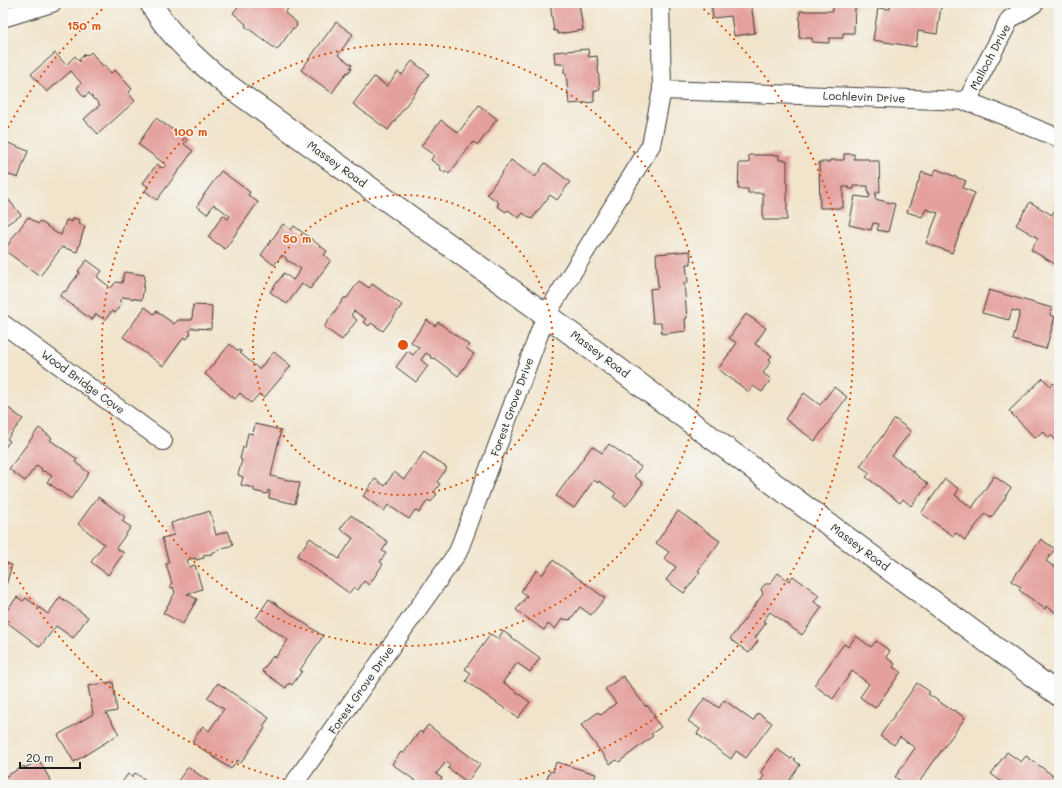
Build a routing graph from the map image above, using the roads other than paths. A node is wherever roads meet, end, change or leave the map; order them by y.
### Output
1 (52, 3) edge
2 (151, 3) edge
3 (660, 3) edge
4 (1035, 3) edge
5 (3, 18) edge
6 (662, 90) junction
7 (967, 101) junction
8 (1059, 138) edge
9 (546, 315) junction
10 (3, 324) edge
11 (163, 441) dead end
12 (1059, 696) edge
13 (293, 785) edge

1 - 5 street
2 - 9 street, Massey Road
3 - 6 street, Forest Grove Drive
4 - 7 street, Malloch Drive
6 - 7 street, Lochlevin Drive
6 - 9 street, Forest Grove Drive
7 - 8 street, Lochlevin Drive
9 - 12 street, Massey Road
9 - 13 street, Forest Grove Drive
10 - 11 street, Wood Bridge Cove

